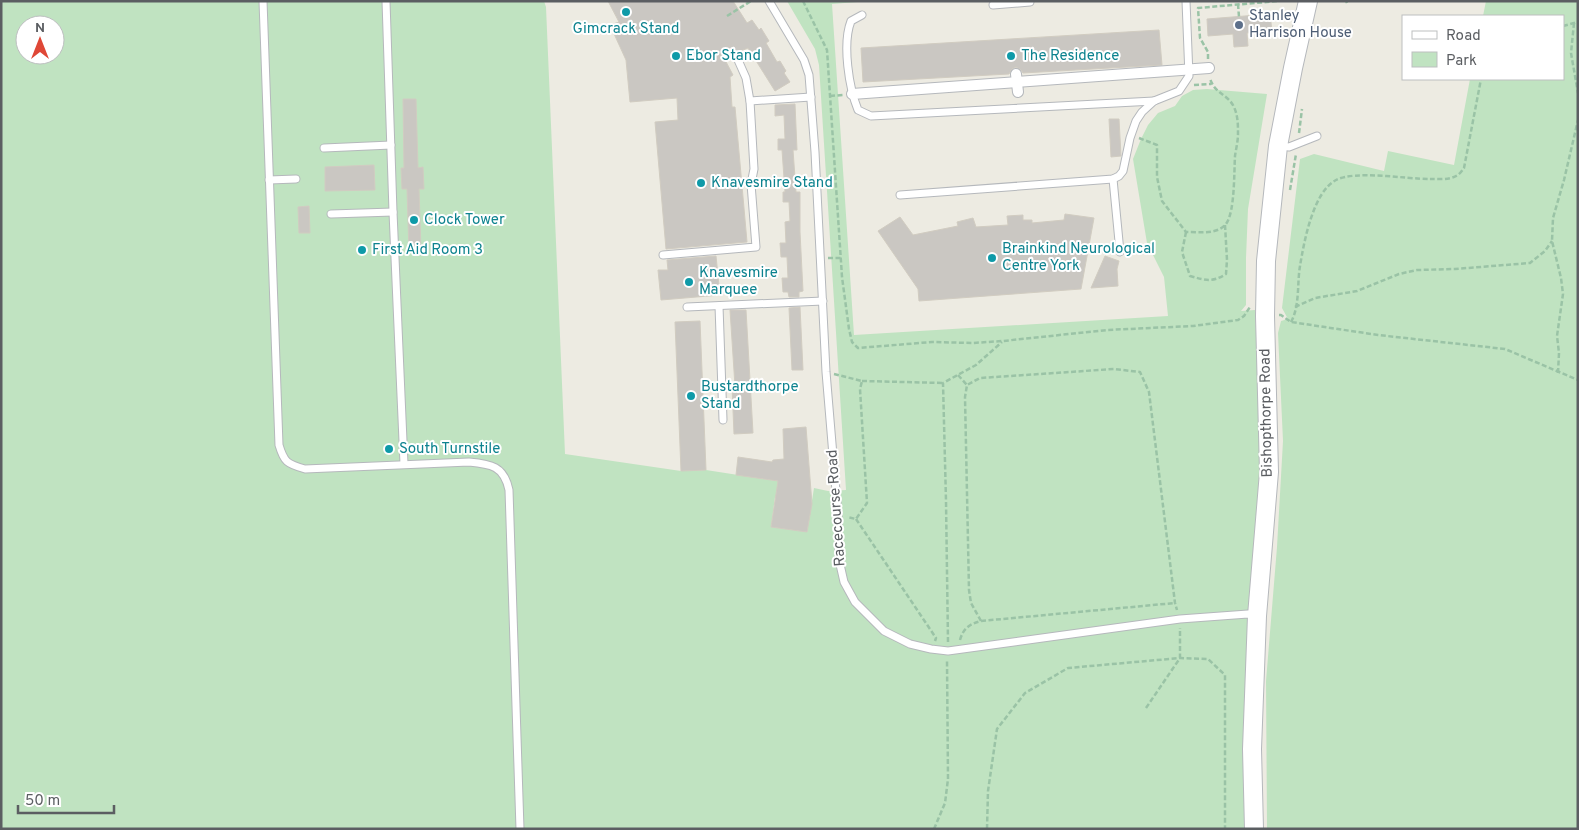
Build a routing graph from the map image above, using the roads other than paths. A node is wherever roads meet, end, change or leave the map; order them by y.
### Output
1 (263, 1) edge
2 (386, 1) edge
3 (769, 1) edge
4 (1186, 1) edge
5 (1308, 1) edge
6 (1030, 2) edge
7 (993, 6) dead end
8 (862, 15) dead end
9 (738, 60) dead end
10 (1209, 68) road end
11 (1189, 70) junction
12 (852, 94) junction
13 (811, 97) junction
14 (750, 101) junction
15 (1154, 101) junction
16 (1317, 136) dead end
17 (391, 145) junction
18 (1278, 146) junction
19 (324, 148) dead end
20 (296, 179) dead end
21 (1113, 179) junction
22 (269, 180) junction
23 (900, 195) dead end
24 (393, 212) junction
25 (331, 214) dead end
26 (1120, 252) dead end
27 (664, 255) dead end
28 (823, 301) junction
29 (719, 306) junction
30 (687, 307) dead end
31 (723, 420) dead end
32 (404, 464) junction
33 (1257, 616) junction
34 (520, 829) edge
35 (1254, 829) edge

1 - 22 lane
2 - 17 lane
3 - 13 lane, Racecourse Road
4 - 11 lane
5 - 18 street, Bishopthorpe Road
6 - 7 lane
8 - 12 lane
9 - 14 lane
10 - 11 street
11 - 12 street
11 - 15 lane
12 - 15 lane
13 - 14 lane
13 - 28 lane, Racecourse Road
14 - 27 lane
15 - 21 lane
16 - 18 lane
17 - 19 lane
17 - 24 lane
18 - 33 street, Bishopthorpe Road
20 - 22 lane
21 - 23 lane
21 - 26 lane
22 - 32 lane
24 - 25 lane
24 - 32 lane
28 - 29 lane
28 - 33 lane, Racecourse Road
29 - 30 lane
29 - 31 lane
32 - 34 lane
33 - 35 street, Bishopthorpe Road

